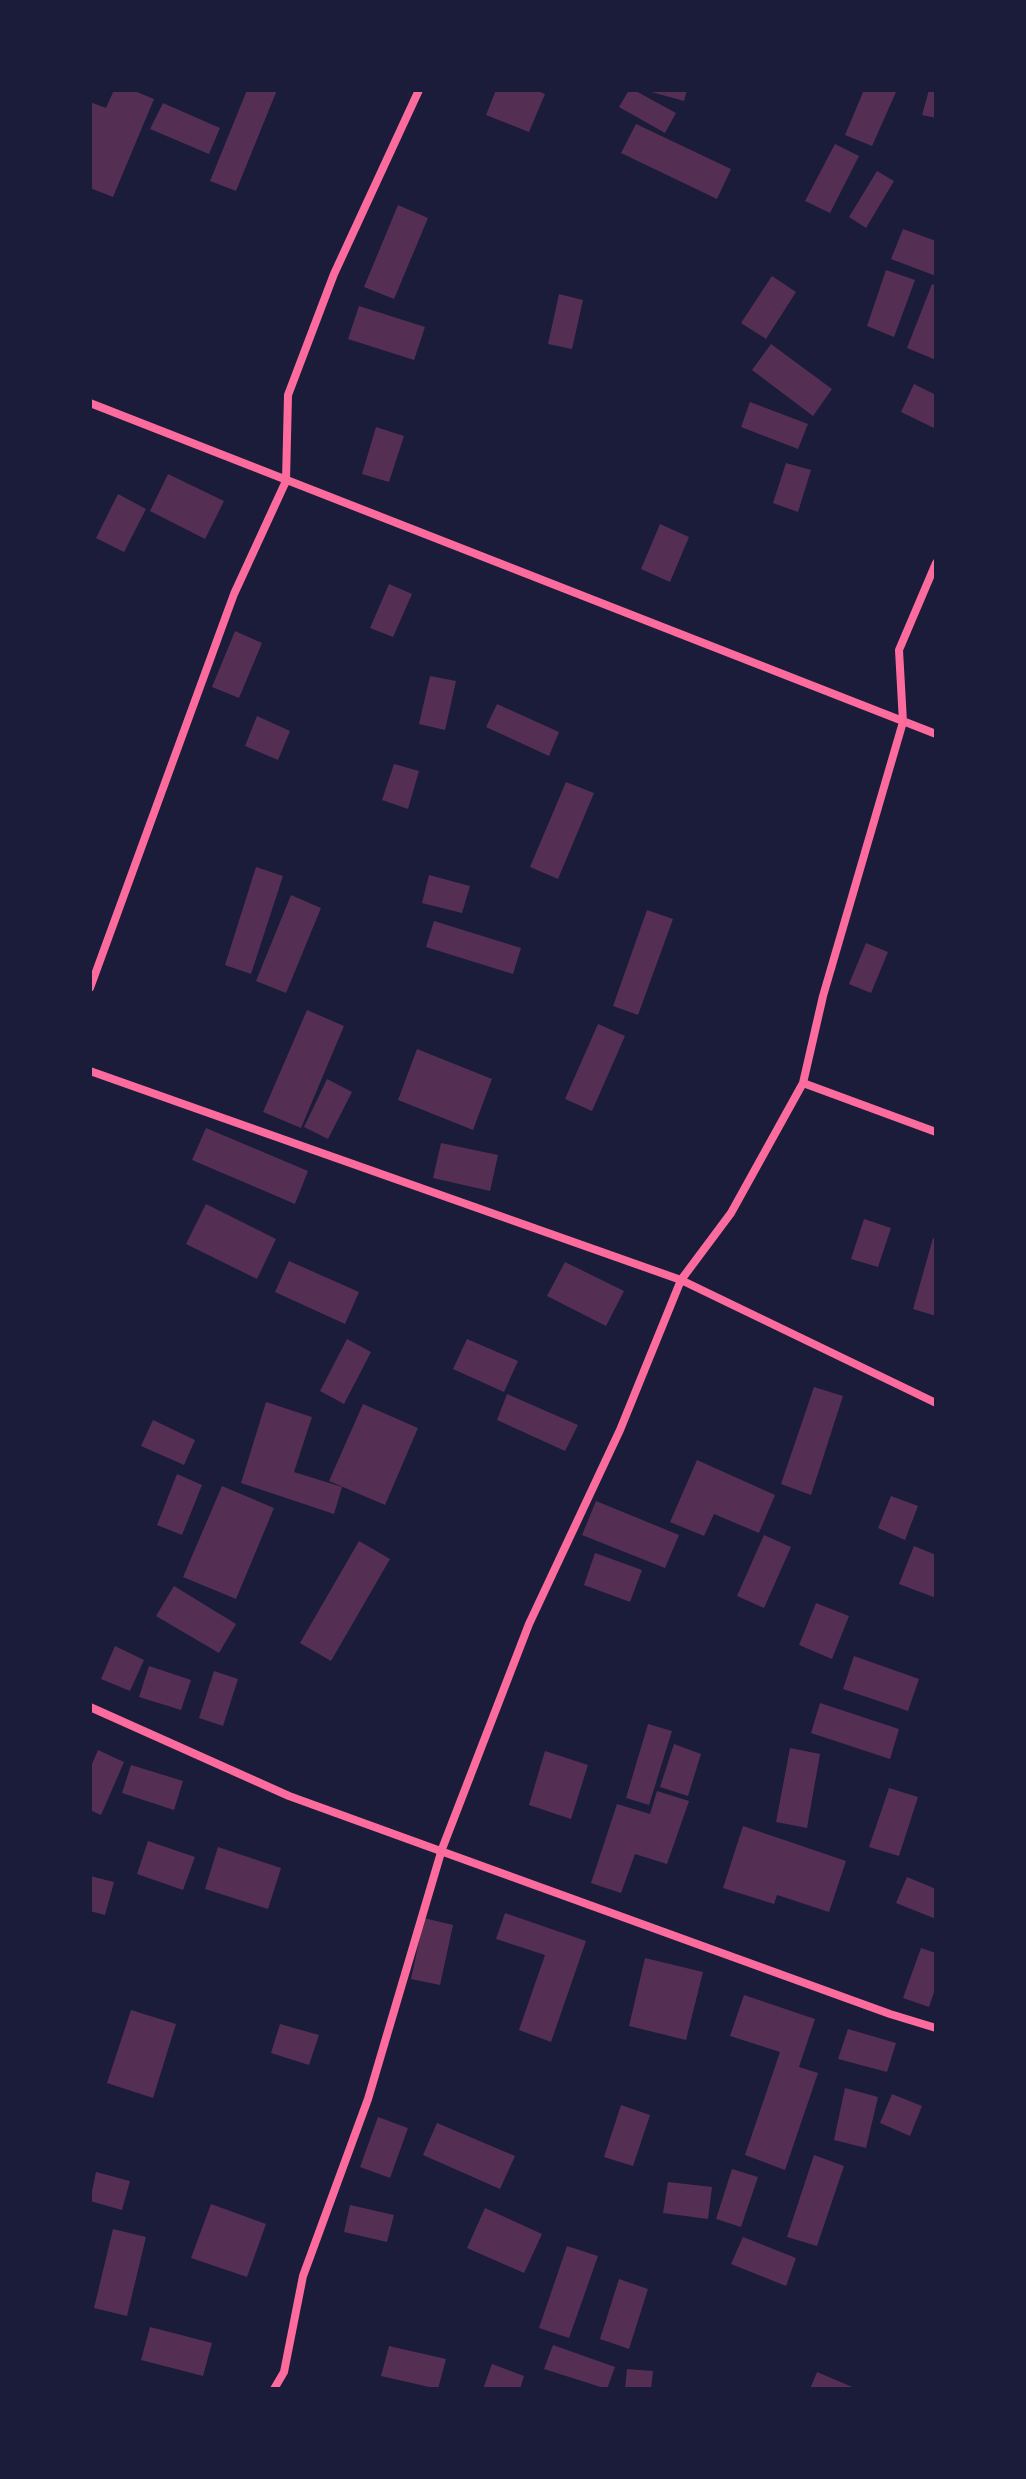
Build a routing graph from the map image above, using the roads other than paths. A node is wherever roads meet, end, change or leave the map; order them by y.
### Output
1 (419, 90) edge
2 (90, 403) edge
3 (286, 481) junction
4 (936, 563) edge
5 (903, 722) junction
6 (936, 734) edge
7 (90, 988) edge
8 (90, 1071) edge
9 (803, 1083) junction
10 (936, 1132) edge
11 (681, 1280) junction
12 (936, 1403) edge
13 (90, 1707) edge
14 (442, 1849) junction
15 (936, 2028) edge
16 (274, 2389) edge

1 - 3 street
2 - 3 street
3 - 5 street
3 - 7 street
4 - 5 street
5 - 6 street
5 - 9 street
8 - 11 street
9 - 10 street
9 - 11 street
11 - 12 street
11 - 14 street
13 - 14 street
14 - 15 street
14 - 16 street

